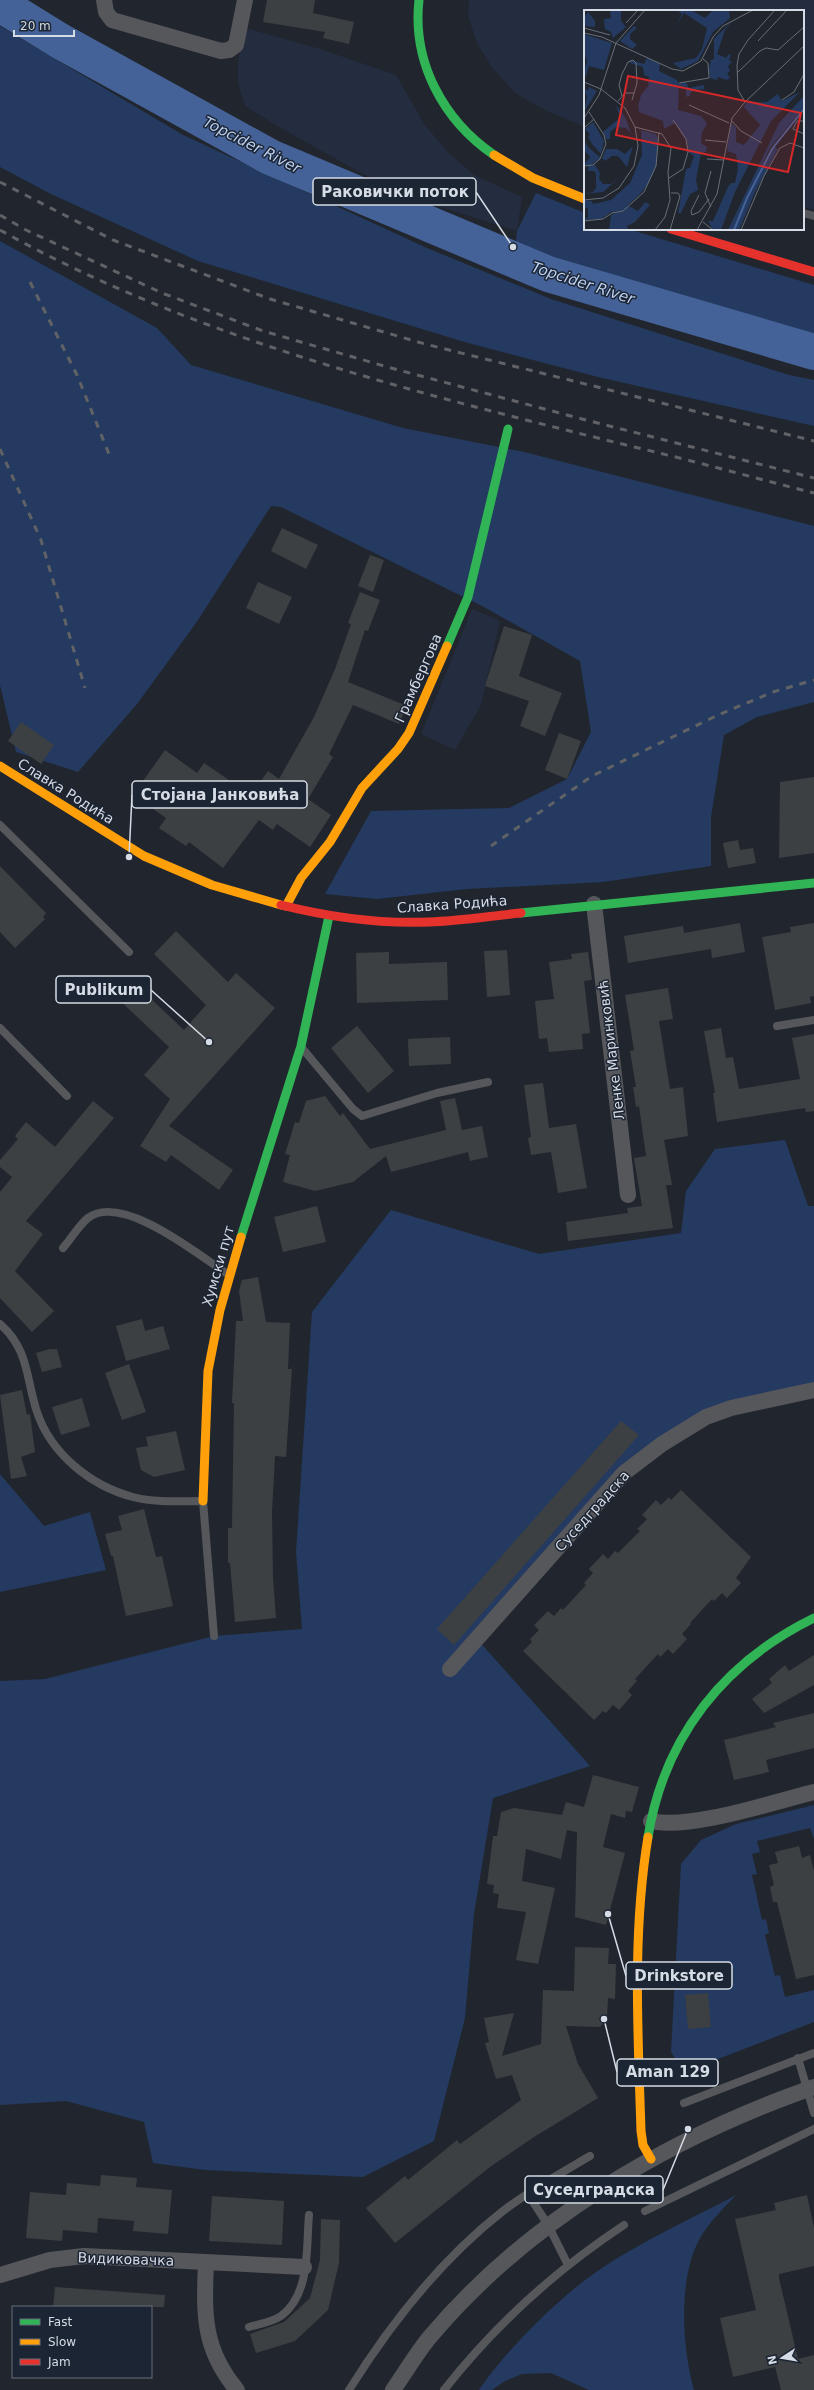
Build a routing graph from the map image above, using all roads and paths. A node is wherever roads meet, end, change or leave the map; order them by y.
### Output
1 (104, 0) edge
2 (245, 0) edge
3 (419, 0) edge
4 (584, 199) edge
5 (804, 213) edge
6 (814, 216) edge
7 (675, 230) edge
8 (814, 272) edge
9 (508, 429) dead end
10 (2, 770) edge
11 (0, 825) edge
12 (814, 884) edge
13 (594, 904) junction
14 (286, 906) junction
15 (329, 916) junction
16 (129, 952) dead end
17 (814, 1020) edge
18 (777, 1026) dead end
19 (0, 1028) edge
20 (301, 1046) junction
21 (488, 1082) dead end
22 (67, 1096) dead end
23 (628, 1195) dead end
24 (63, 1248) dead end
25 (229, 1275) junction
26 (0, 1324) edge
27 (814, 1390) edge
28 (203, 1501) junction
29 (814, 1618) edge
30 (214, 1636) dead end
31 (450, 1669) dead end
32 (814, 1792) edge
33 (651, 1821) junction
34 (814, 2052) edge
35 (798, 2058) junction
36 (810, 2088) edge
37 (684, 2103) dead end
38 (814, 2113) edge
39 (814, 2129) edge
40 (590, 2156) dead end
41 (651, 2159) junction
42 (528, 2194) junction
43 (644, 2211) dead end
44 (309, 2215) dead end
45 (624, 2225) dead end
46 (548, 2226) junction
47 (206, 2262) junction
48 (568, 2265) junction
49 (304, 2267) junction
50 (0, 2275) edge
51 (249, 2327) dead end
52 (237, 2390) edge
53 (349, 2390) edge
54 (393, 2390) edge
55 (444, 2390) edge

1 - 2 street
3 - 4 street
5 - 6 lane
7 - 8 street
9 - 14 street, Грамбергова
10 - 14 street, Славка Родића
11 - 16 lane
12 - 13 street, Славка Родића
13 - 15 street, Славка Родића
13 - 23 street, Ленке Маринковић
14 - 15 street, Славка Родића
15 - 20 street, Хумски пут
17 - 18 lane
19 - 22 lane
20 - 21 lane
20 - 25 street, Хумски пут
24 - 25 lane
25 - 28 street, Хумски пут
26 - 28 lane
27 - 31 street, Суседградска
28 - 30 lane, Хумски пут
29 - 33 street
32 - 33 street
33 - 41 street
34 - 35 lane
35 - 36 lane
35 - 37 lane
36 - 38 lane
36 - 41 street
39 - 43 lane
40 - 42 lane
41 - 46 street
42 - 46 lane
42 - 53 lane
44 - 49 lane
45 - 48 lane
46 - 48 lane
46 - 54 street
47 - 49 street, Видиковачка
47 - 50 street, Видиковачка
47 - 52 street
48 - 55 lane
49 - 51 lane

